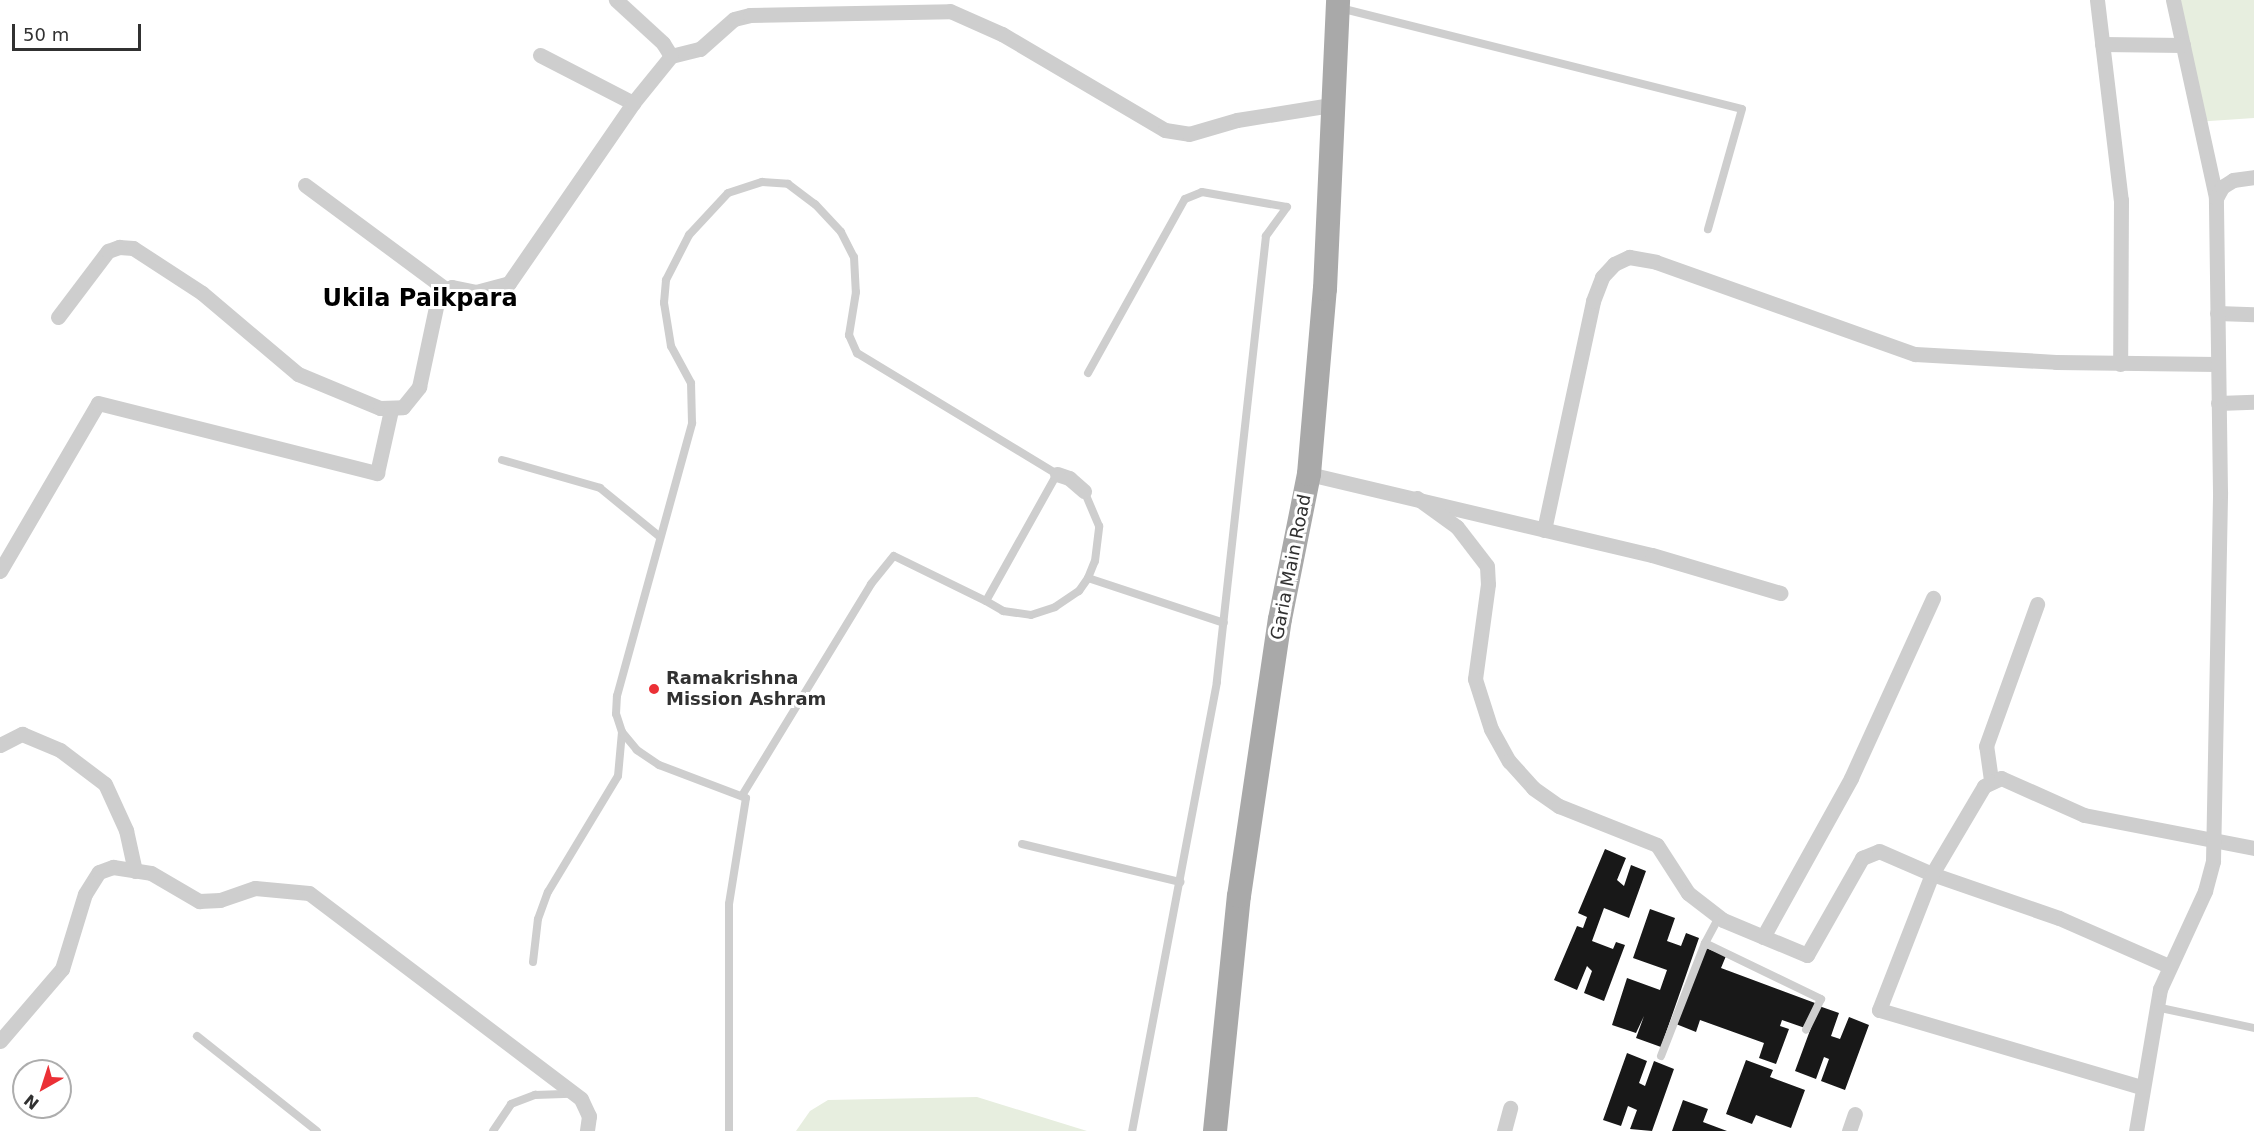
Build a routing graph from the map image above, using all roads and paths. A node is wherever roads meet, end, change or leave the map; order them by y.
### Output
1 (616, 0) edge
2 (2097, 0) edge
3 (2174, 0) edge
4 (1338, 4) edge
5 (2102, 44) junction
6 (2183, 45) junction
7 (540, 55) dead end
8 (671, 56) junction
9 (633, 103) junction
10 (1331, 105) junction
11 (2254, 177) edge
12 (305, 185) dead end
13 (2216, 198) junction
14 (1708, 229) dead end
15 (444, 288) junction
16 (2217, 313) junction
17 (2254, 314) edge
18 (58, 317) dead end
19 (2120, 364) junction
20 (2217, 364) junction
21 (1088, 373) dead end
22 (2254, 402) edge
23 (2218, 403) junction
24 (391, 410) junction
25 (502, 460) dead end
26 (1057, 474) junction
27 (1309, 474) junction
28 (1084, 491) joint
29 (1417, 498) junction
30 (1544, 530) junction
31 (660, 537) junction
32 (0, 571) edge
33 (1088, 578) junction
34 (1780, 593) dead end
35 (1933, 598) dead end
36 (986, 601) junction
37 (2037, 604) dead end
38 (1224, 623) junction
39 (622, 732) junction
40 (0, 745) edge
41 (1991, 780) junction
42 (743, 794) junction
43 (2214, 840) junction
44 (1022, 844) dead end
45 (2254, 848) edge
46 (135, 870) junction
47 (1932, 874) junction
48 (1180, 882) junction
49 (1719, 917) junction
50 (1763, 937) junction
51 (1705, 943) junction
52 (533, 962) dead end
53 (2169, 966) junction
54 (2156, 1007) junction
55 (2254, 1028) edge
56 (1806, 1030) dead end
57 (197, 1036) dead end
58 (0, 1041) edge
59 (1661, 1056) dead end
60 (2141, 1087) junction
61 (573, 1094) junction
62 (1510, 1108) dead end
63 (1855, 1114) dead end
64 (317, 1131) edge
65 (493, 1131) edge
66 (587, 1131) edge
67 (729, 1131) edge
68 (1132, 1131) edge
69 (1215, 1131) edge
70 (1504, 1131) edge
71 (1849, 1131) edge
72 (2136, 1131) edge

1 - 8 street
2 - 5 street
3 - 6 street
4 - 10 main road, Garia Main Road
4 - 14 lane
5 - 6 street
5 - 19 street
6 - 13 street
7 - 9 street
8 - 9 street
8 - 10 street
9 - 15 street
10 - 27 main road, Garia Main Road
11 - 13 street
12 - 15 street
13 - 16 street
15 - 24 street
16 - 17 street
16 - 20 street
18 - 24 street
19 - 20 street
19 - 30 street
20 - 23 street
21 - 38 lane
22 - 23 street
23 - 43 street
24 - 32 street
25 - 31 lane
26 - 28 street
26 - 31 lane
26 - 36 lane
27 - 29 street
27 - 69 main road, Garia Main Road
28 - 33 lane
29 - 30 street
29 - 49 street
30 - 34 street
31 - 39 lane
33 - 36 lane
33 - 38 lane
35 - 50 street
36 - 42 lane
37 - 41 street
38 - 48 lane
39 - 42 lane
39 - 52 lane
40 - 46 street
41 - 43 street
41 - 47 street
42 - 67 lane
43 - 45 street
43 - 53 street
44 - 48 lane
46 - 58 street
46 - 61 street
47 - 50 street
47 - 53 street
47 - 60 street
48 - 68 lane
49 - 50 street
49 - 51 lane
51 - 56 lane
51 - 59 lane
53 - 54 street
54 - 55 lane
54 - 60 street
57 - 64 lane
60 - 72 street
61 - 65 lane
61 - 66 street
62 - 70 street
63 - 71 street

